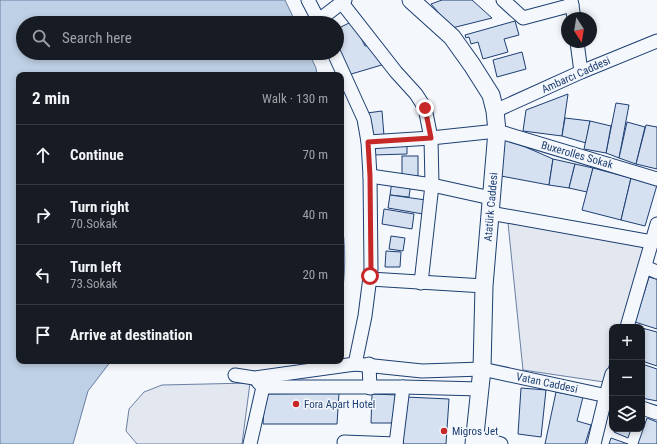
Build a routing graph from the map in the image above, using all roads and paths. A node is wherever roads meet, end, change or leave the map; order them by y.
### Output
1 (308, 0) edge
2 (411, 0) edge
3 (503, 0) edge
4 (344, 1) edge
5 (572, 8) edge
6 (316, 16) edge
7 (326, 16) edge
8 (657, 41) edge
9 (578, 48) edge
10 (337, 60) edge
11 (343, 72) edge
12 (581, 72) junction
13 (344, 75) edge
14 (495, 111) junction
15 (497, 131) junction
16 (431, 138) junction
17 (368, 142) junction
18 (370, 176) junction
19 (657, 179) edge
20 (432, 185) junction
21 (491, 205) junction
22 (657, 224) edge
23 (652, 242) junction
24 (651, 269) edge
25 (370, 279) junction
26 (421, 283) junction
27 (484, 286) junction
28 (628, 324) edge
29 (355, 364) junction
30 (369, 364) junction
31 (482, 369) junction
32 (235, 375) dead end
33 (259, 383) junction
34 (404, 387) junction
35 (370, 388) junction
36 (480, 389) junction
37 (609, 396) edge
38 (645, 409) edge
39 (657, 413) edge
40 (474, 440) edge
41 (344, 442) dead end
42 (250, 444) edge
43 (396, 444) edge
44 (501, 444) edge
45 (594, 444) edge

1 - 6 street
2 - 14 main road, Atatürk Caddesi
3 - 5 street
4 - 7 street
4 - 16 street
8 - 12 street, Ambarcı Caddesi
9 - 12 street
10 - 11 street
12 - 14 street, Ambarcı Caddesi
13 - 17 street
14 - 15 main road, Atatürk Caddesi
15 - 16 street
15 - 19 street, Buxerolles Sokak
15 - 21 main road, Atatürk Caddesi
16 - 17 street
16 - 20 street
17 - 18 street
18 - 20 street
18 - 25 street
20 - 21 street
20 - 26 street
21 - 23 street
21 - 27 main road, Atatürk Caddesi
22 - 23 street
23 - 24 street
24 - 28 street
25 - 26 street
25 - 29 street
26 - 27 street
27 - 31 main road, Atatürk Caddesi
29 - 30 street, Vatan Caddesi
29 - 33 street, Vatan Caddesi
30 - 31 street, Vatan Caddesi
30 - 35 street
31 - 36 main road, Atatürk Caddesi
31 - 37 street, Vatan Caddesi
32 - 33 street
33 - 35 street
33 - 42 street
34 - 35 street
34 - 36 street
34 - 43 street
36 - 40 main road, Atatürk Caddesi
37 - 45 street
38 - 39 street
40 - 44 street
41 - 43 street

